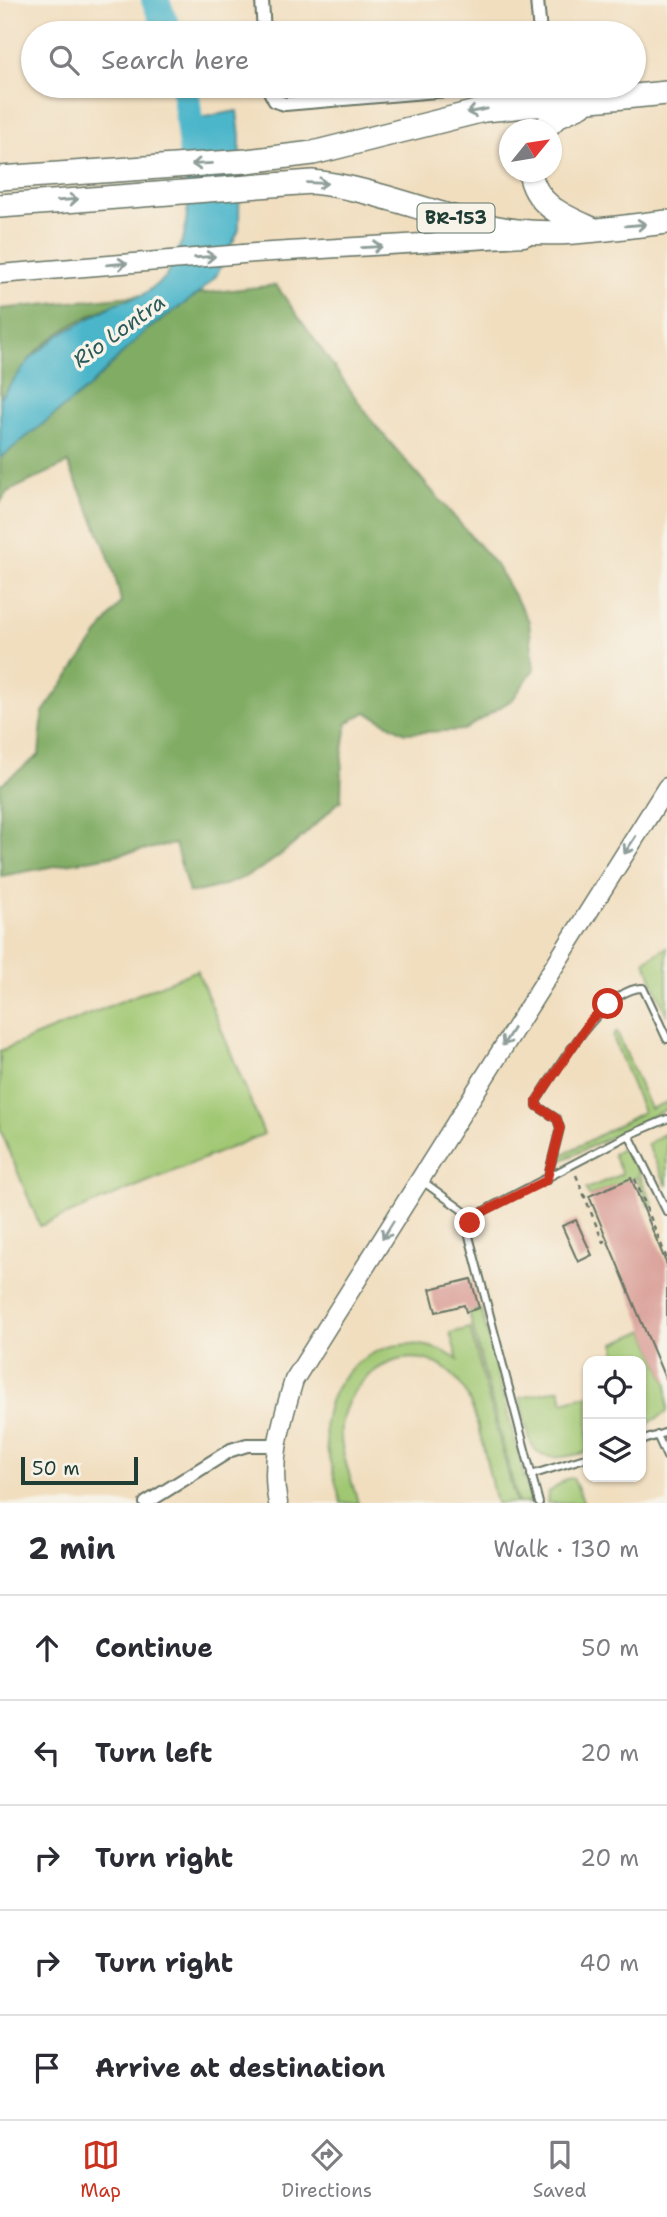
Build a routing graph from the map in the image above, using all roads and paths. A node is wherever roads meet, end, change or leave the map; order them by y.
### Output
1 (262, 0) edge
2 (537, 0) edge
3 (263, 21) edge
4 (539, 21) edge
5 (667, 93) edge
6 (646, 95) edge
7 (273, 98) edge
8 (355, 98) edge
9 (530, 98) edge
10 (571, 98) edge
11 (619, 98) edge
12 (590, 101) junction
13 (554, 119) edge
14 (0, 178) edge
15 (533, 182) edge
16 (0, 206) edge
17 (667, 222) edge
18 (592, 229) junction
19 (546, 233) junction
20 (0, 274) edge
21 (667, 787) edge
22 (667, 1039) edge
23 (667, 1119) edge
24 (629, 1135) junction
25 (572, 1166) junction
26 (419, 1179) junction
27 (547, 1180) junction
28 (635, 1180) dead end
29 (667, 1212) edge
30 (473, 1217) junction
31 (607, 1240) dead end
32 (667, 1259) edge
33 (667, 1432) edge
34 (657, 1435) junction
35 (646, 1439) edge
36 (276, 1445) junction
37 (667, 1457) edge
38 (583, 1459) edge
39 (531, 1475) junction
40 (146, 1503) edge
41 (278, 1503) edge
42 (538, 1503) edge

1 - 3 street
2 - 4 street
5 - 6 highway
7 - 8 street
9 -> 14 highway
10 - 12 highway
11 - 12 highway
12 - 13 highway
15 - 18 highway
16 -> 19 highway, BR-153
18 -> 17 highway, BR-153
18 - 19 highway, BR-153
20 -> 19 street
21 -> 26 street
22 - 27 lane
23 - 24 lane
24 - 25 lane
24 - 29 lane
25 - 27 lane
25 - 31 path
26 - 30 lane
26 -> 36 street
27 - 30 lane
28 - 32 path
30 - 39 lane
33 - 34 lane
34 - 35 lane
34 - 37 lane
36 - 40 street
36 - 41 street
38 - 39 lane
39 - 42 lane

